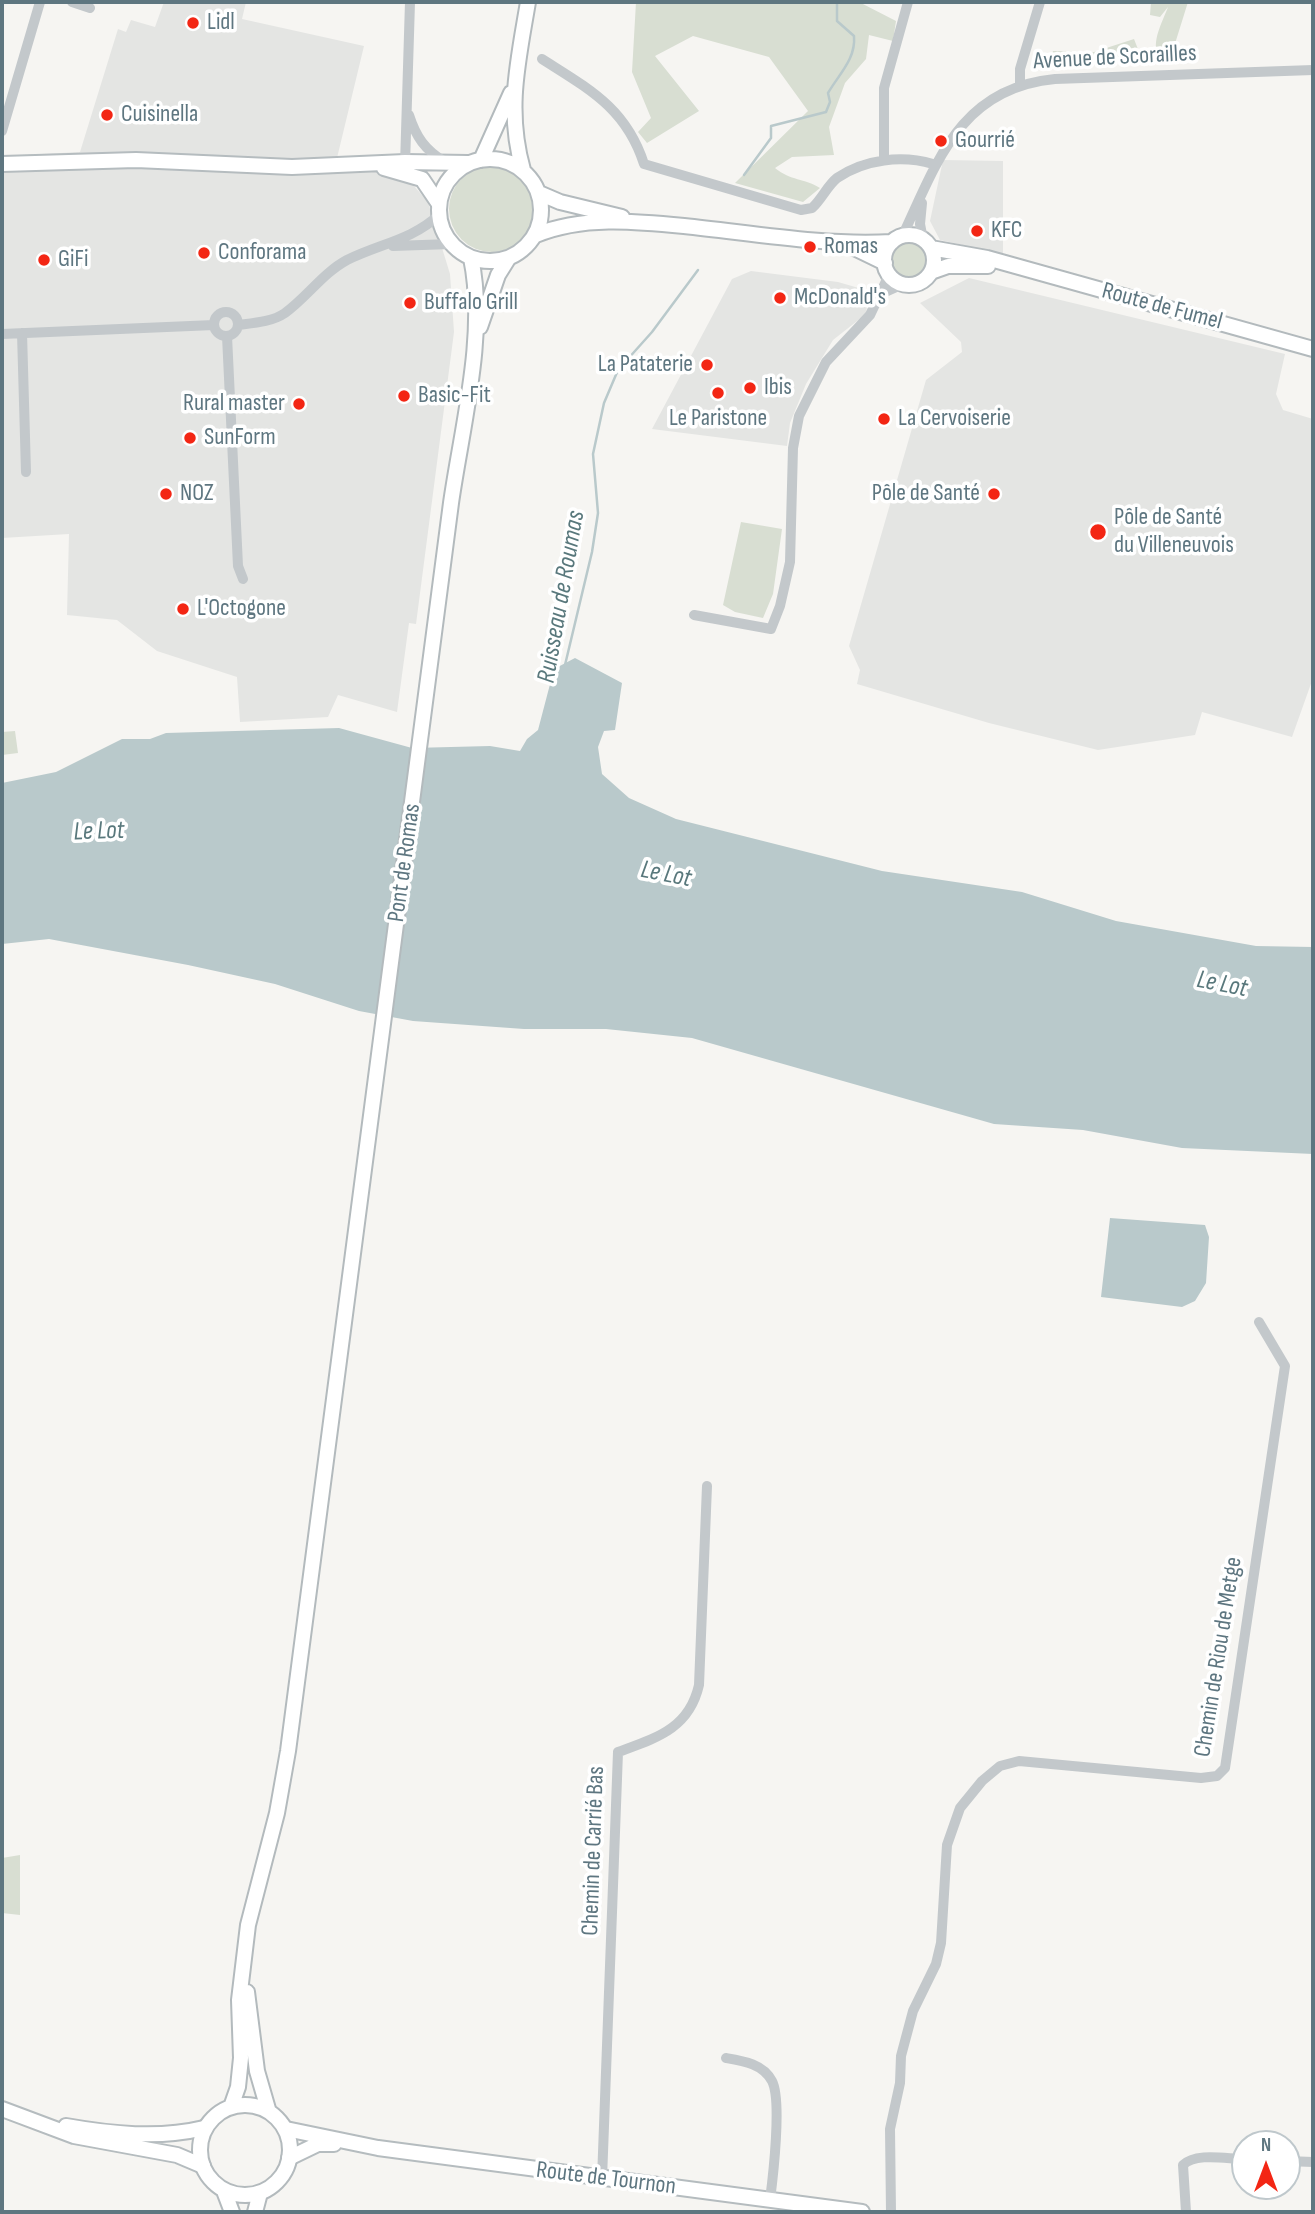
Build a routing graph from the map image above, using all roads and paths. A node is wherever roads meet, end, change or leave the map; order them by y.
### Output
1 (40, 2) edge
2 (72, 2) edge
3 (410, 2) edge
4 (528, 2) edge
5 (908, 2) edge
6 (1041, 2) edge
7 (90, 8) dead end
8 (542, 59) dead end
9 (1313, 70) edge
10 (513, 86) junction
11 (1020, 86) junction
12 (406, 104) junction
13 (2, 131) edge
14 (884, 160) junction
15 (475, 162) junction
16 (447, 163) junction
17 (2, 164) edge
18 (933, 164) junction
19 (405, 167) junction
20 (523, 170) junction
21 (926, 186) junction
22 (539, 192) junction
23 (439, 209) junction
24 (643, 222) junction
25 (536, 235) junction
26 (833, 240) junction
27 (897, 240) junction
28 (451, 244) junction
29 (927, 244) junction
30 (386, 247) junction
31 (471, 258) junction
32 (509, 258) junction
33 (1010, 266) junction
34 (887, 269) junction
35 (931, 272) junction
36 (903, 284) junction
37 (881, 294) junction
38 (214, 325) junction
39 (238, 325) junction
40 (22, 333) junction
41 (2, 334) edge
42 (227, 336) junction
43 (474, 345) junction
44 (1313, 349) edge
45 (26, 472) dead end
46 (243, 579) dead end
47 (694, 615) dead end
48 (1259, 1322) dead end
49 (707, 1486) dead end
50 (244, 1956) junction
51 (726, 2058) dead end
52 (231, 2106) junction
53 (2, 2109) edge
54 (268, 2109) junction
55 (26, 2117) junction
56 (204, 2128) junction
57 (286, 2129) junction
58 (351, 2143) junction
59 (289, 2158) junction
60 (1231, 2159) edge
61 (203, 2166) junction
62 (602, 2179) junction
63 (224, 2192) junction
64 (260, 2193) junction
65 (770, 2200) junction
66 (232, 2212) edge
67 (254, 2212) edge
68 (862, 2212) edge
69 (891, 2212) edge
70 (1186, 2212) edge

1 - 13 street
2 - 7 street
3 - 12 street
4 - 10 main road
5 - 14 street
6 - 11 street
8 - 14 street
9 - 11 street, Avenue de Scorailles
10 - 15 main road
10 - 20 main road
11 - 18 street, Avenue de Scorailles
12 - 16 street
12 - 19 street
14 - 18 street
15 - 16 main road
15 - 20 main road
15 - 23 main road
16 - 19 main road
17 - 19 main road
18 - 21 street, Avenue de Scorailles
19 - 23 main road
20 - 22 main road
21 - 27 street, Avenue de Scorailles
21 - 29 street, Avenue de Scorailles
22 - 24 main road
22 - 25 main road
23 - 28 main road
23 - 30 street
24 - 25 main road
24 - 26 main road
25 - 32 main road
26 - 27 main road
26 - 34 main road
27 - 29 main road
27 - 34 main road
28 - 30 street
28 - 31 main road
29 - 33 main road, Route de Fumel
29 - 35 main road
30 - 39 street
31 - 32 main road
31 - 43 main road
32 - 43 main road
33 - 35 main road, Route de Fumel
33 - 44 main road, Route de Fumel
34 - 36 main road
34 - 37 street
35 - 36 main road
36 - 37 street
37 - 47 street
38 - 39 street
38 - 40 street
38 - 42 street
39 - 42 street
40 - 41 street
40 - 45 street
42 - 46 street
43 - 50 main road, Pont de Romas
48 - 69 street, Chemin de Riou de Metge
49 - 62 street, Chemin de Carrié Bas
50 - 52 main road
50 - 54 main road
51 - 65 street
52 - 54 main road
52 - 56 main road
53 - 55 main road
54 - 57 main road
55 - 56 main road
55 - 61 main road
56 - 61 main road
57 - 58 main road
57 - 59 main road
58 - 59 main road
58 - 62 main road, Route de Tournon
59 - 64 main road
60 - 70 street
61 - 63 main road
62 - 65 main road, Route de Tournon
63 - 64 main road
63 - 66 main road
64 - 67 main road
65 - 68 main road, Route de Tournon

